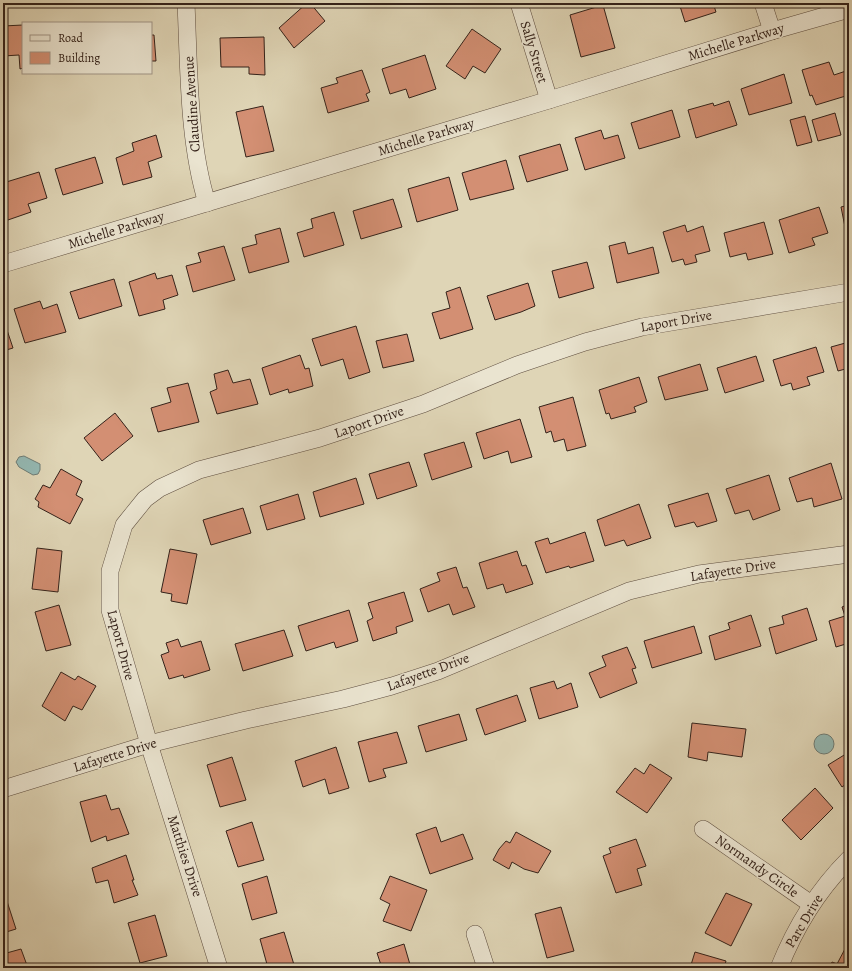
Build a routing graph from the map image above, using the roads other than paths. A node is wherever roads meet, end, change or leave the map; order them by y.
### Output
1 (186, 3) edge
2 (519, 3) edge
3 (763, 3) edge
4 (849, 9) edge
5 (772, 31) junction
6 (549, 100) junction
7 (207, 203) junction
8 (3, 264) edge
9 (849, 292) edge
10 (849, 554) edge
11 (149, 744) junction
12 (3, 789) edge
13 (703, 829) dead end
14 (849, 859) edge
15 (812, 904) junction
16 (475, 934) dead end
17 (219, 968) edge
18 (486, 968) edge
19 (779, 968) edge

1 - 7 street, Claudine Avenue
2 - 6 street, Sally Street
3 - 5 street
4 - 5 street, Michelle Parkway
5 - 6 street, Michelle Parkway
6 - 7 street, Michelle Parkway
7 - 8 street, Michelle Parkway
9 - 11 street, Laport Drive
10 - 11 street, Lafayette Drive
11 - 12 street, Lafayette Drive
11 - 17 street, Matthies Drive
13 - 15 street, Normandy Circle
14 - 15 street, Parc Drive
15 - 19 street, Parc Drive
16 - 18 street

